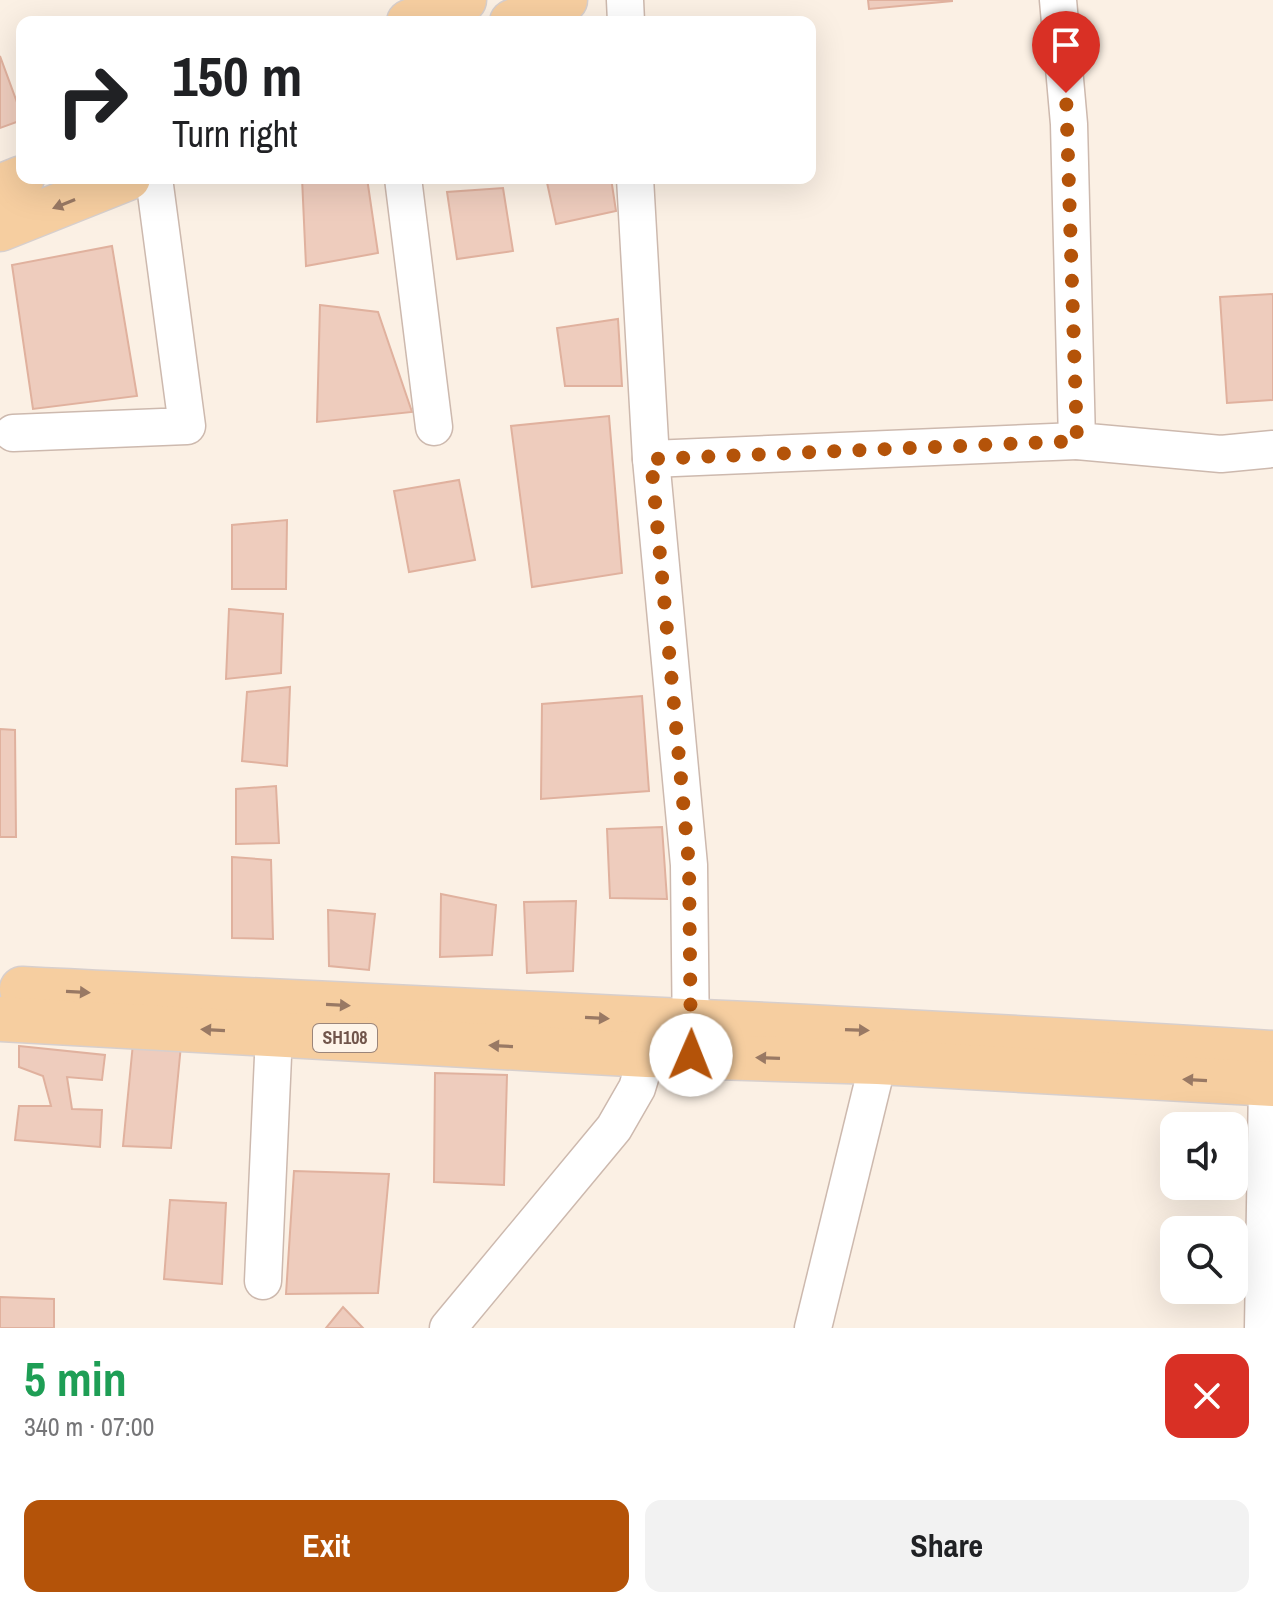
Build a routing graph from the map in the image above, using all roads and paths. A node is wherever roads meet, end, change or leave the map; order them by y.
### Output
1 (464, 0) edge
2 (565, 0) edge
3 (1058, 0) edge
4 (424, 16) edge
5 (526, 16) edge
6 (113, 184) edge
7 (155, 184) edge
8 (404, 184) edge
9 (635, 184) edge
10 (0, 229) edge
11 (434, 427) dead end
12 (13, 433) dead end
13 (1077, 441) junction
14 (1273, 449) edge
15 (651, 459) junction
16 (0, 988) edge
17 (0, 1019) edge
18 (274, 1034) junction
19 (691, 1039) junction
20 (647, 1055) junction
21 (878, 1062) junction
22 (1271, 1074) edge
23 (263, 1281) dead end
24 (448, 1328) edge
25 (813, 1328) edge
26 (1263, 1328) edge

1 - 4 main road
2 - 5 main road
3 - 13 street
6 -> 10 main road
7 - 12 street
8 - 11 street
9 - 15 street
13 - 14 street
13 - 15 street
15 - 19 street
16 -> 19 main road
18 -> 17 main road, SH108
20 -> 18 main road, SH108
18 - 23 street
19 - 20 main road, SH108
21 -> 19 main road, SH108
19 -> 22 main road
20 - 24 street
22 -> 21 main road, SH108
21 - 25 street
22 - 26 street

